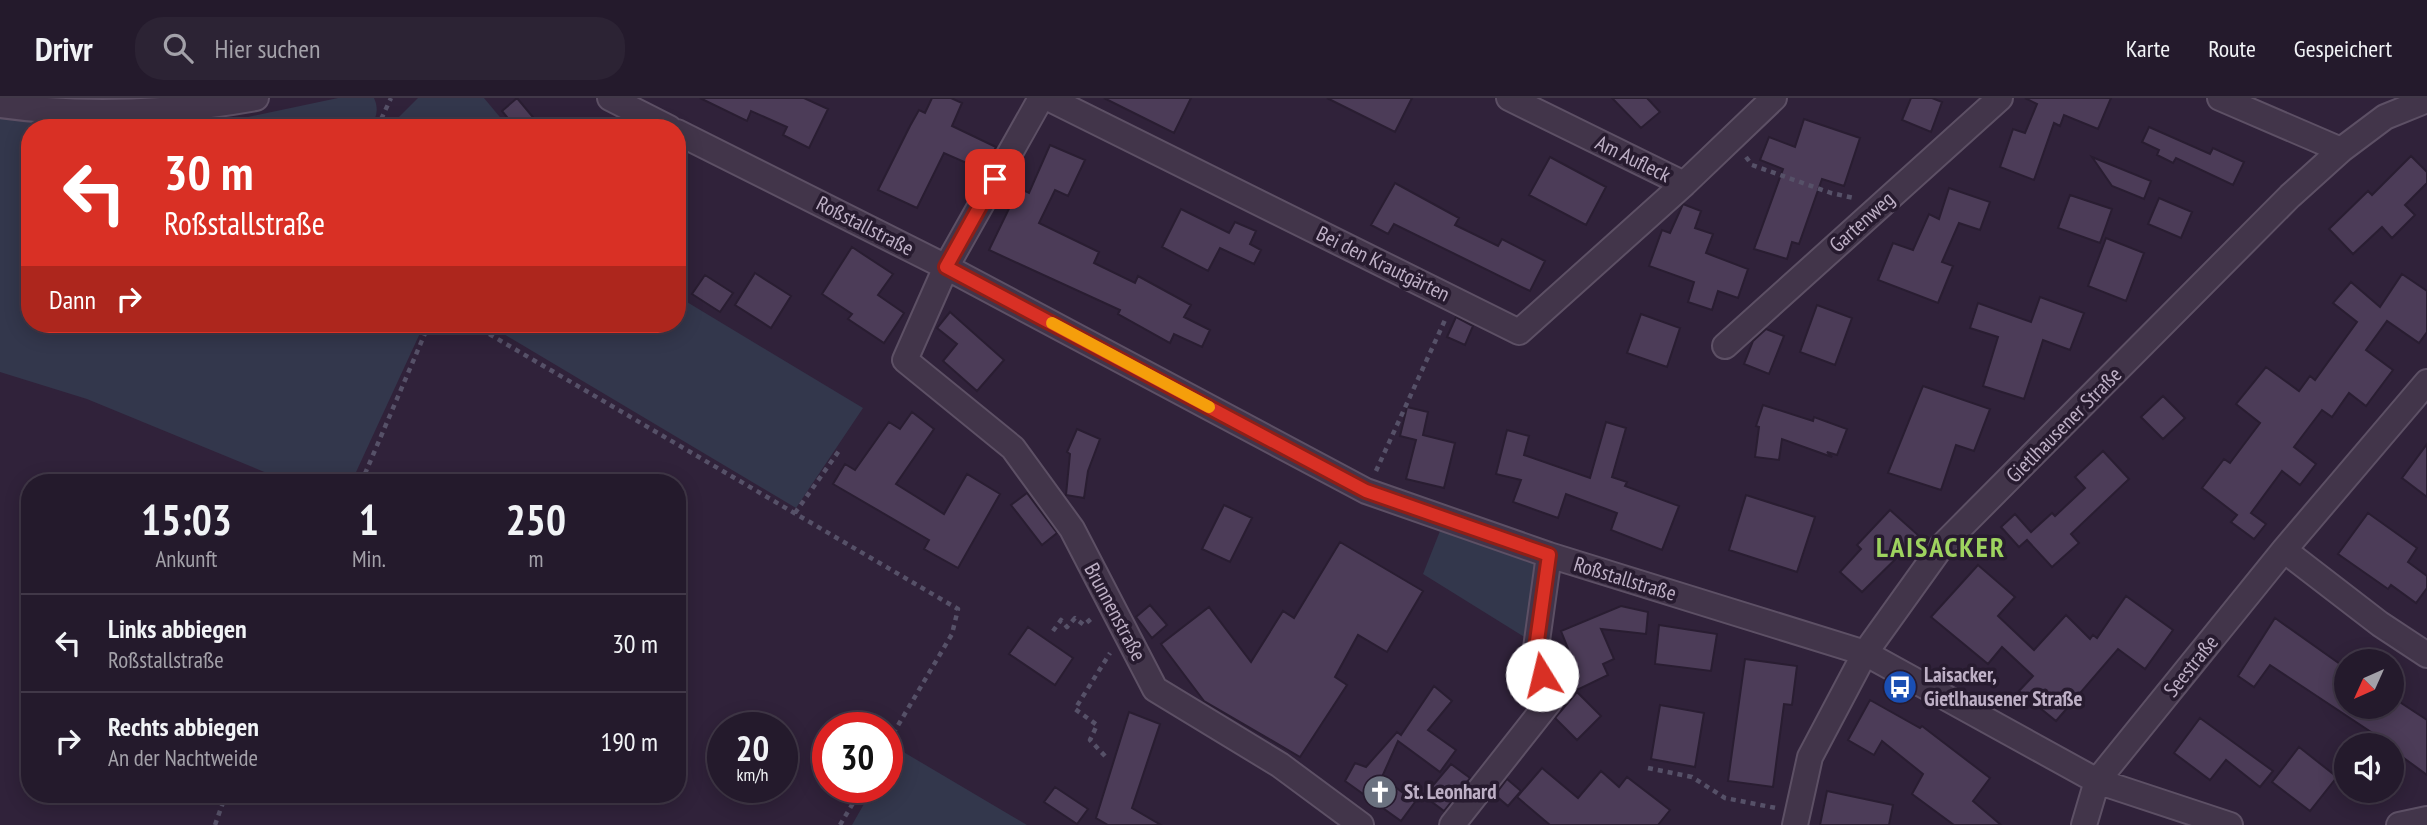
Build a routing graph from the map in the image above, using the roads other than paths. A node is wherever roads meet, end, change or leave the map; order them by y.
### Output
1 (256, 98) edge
2 (610, 98) edge
3 (1041, 98) edge
4 (1048, 98) edge
5 (1509, 98) edge
6 (1774, 98) edge
7 (2000, 98) edge
8 (2220, 98) edge
9 (2427, 100) edge
10 (0, 104) edge
11 (651, 119) edge
12 (686, 137) edge
13 (2341, 150) junction
14 (1684, 184) junction
15 (946, 267) junction
16 (1725, 346) dead end
17 (2427, 382) edge
18 (2284, 550) junction
19 (1549, 555) junction
20 (1865, 653) junction
21 (2427, 655) edge
22 (2097, 781) junction
23 (1796, 819) edge
24 (2427, 819) edge
25 (1361, 825) edge
26 (1452, 825) edge
27 (2084, 825) edge
28 (2230, 825) edge
29 (2399, 825) edge

1 - 10 street
2 - 11 street
3 - 15 street
4 - 14 street, Bei den Krautgärten
5 - 14 street, Am Aufleck
6 - 14 street, Am Aufleck
7 - 16 street, Gartenweg
8 - 13 street
9 - 13 street, Gietlhausener Straße
12 - 15 street, Roßstallstraße
13 - 20 street, Gietlhausener Straße
15 - 19 street, Roßstallstraße
15 - 25 street, Brunnenstraße
17 - 18 street, Seestraße
18 - 21 street
18 - 22 street, Seestraße
19 - 20 street, Roßstallstraße
19 - 26 street
20 - 22 street
20 - 23 street, Gietlhausener Straße
22 - 27 street
22 - 28 street
24 - 29 street

